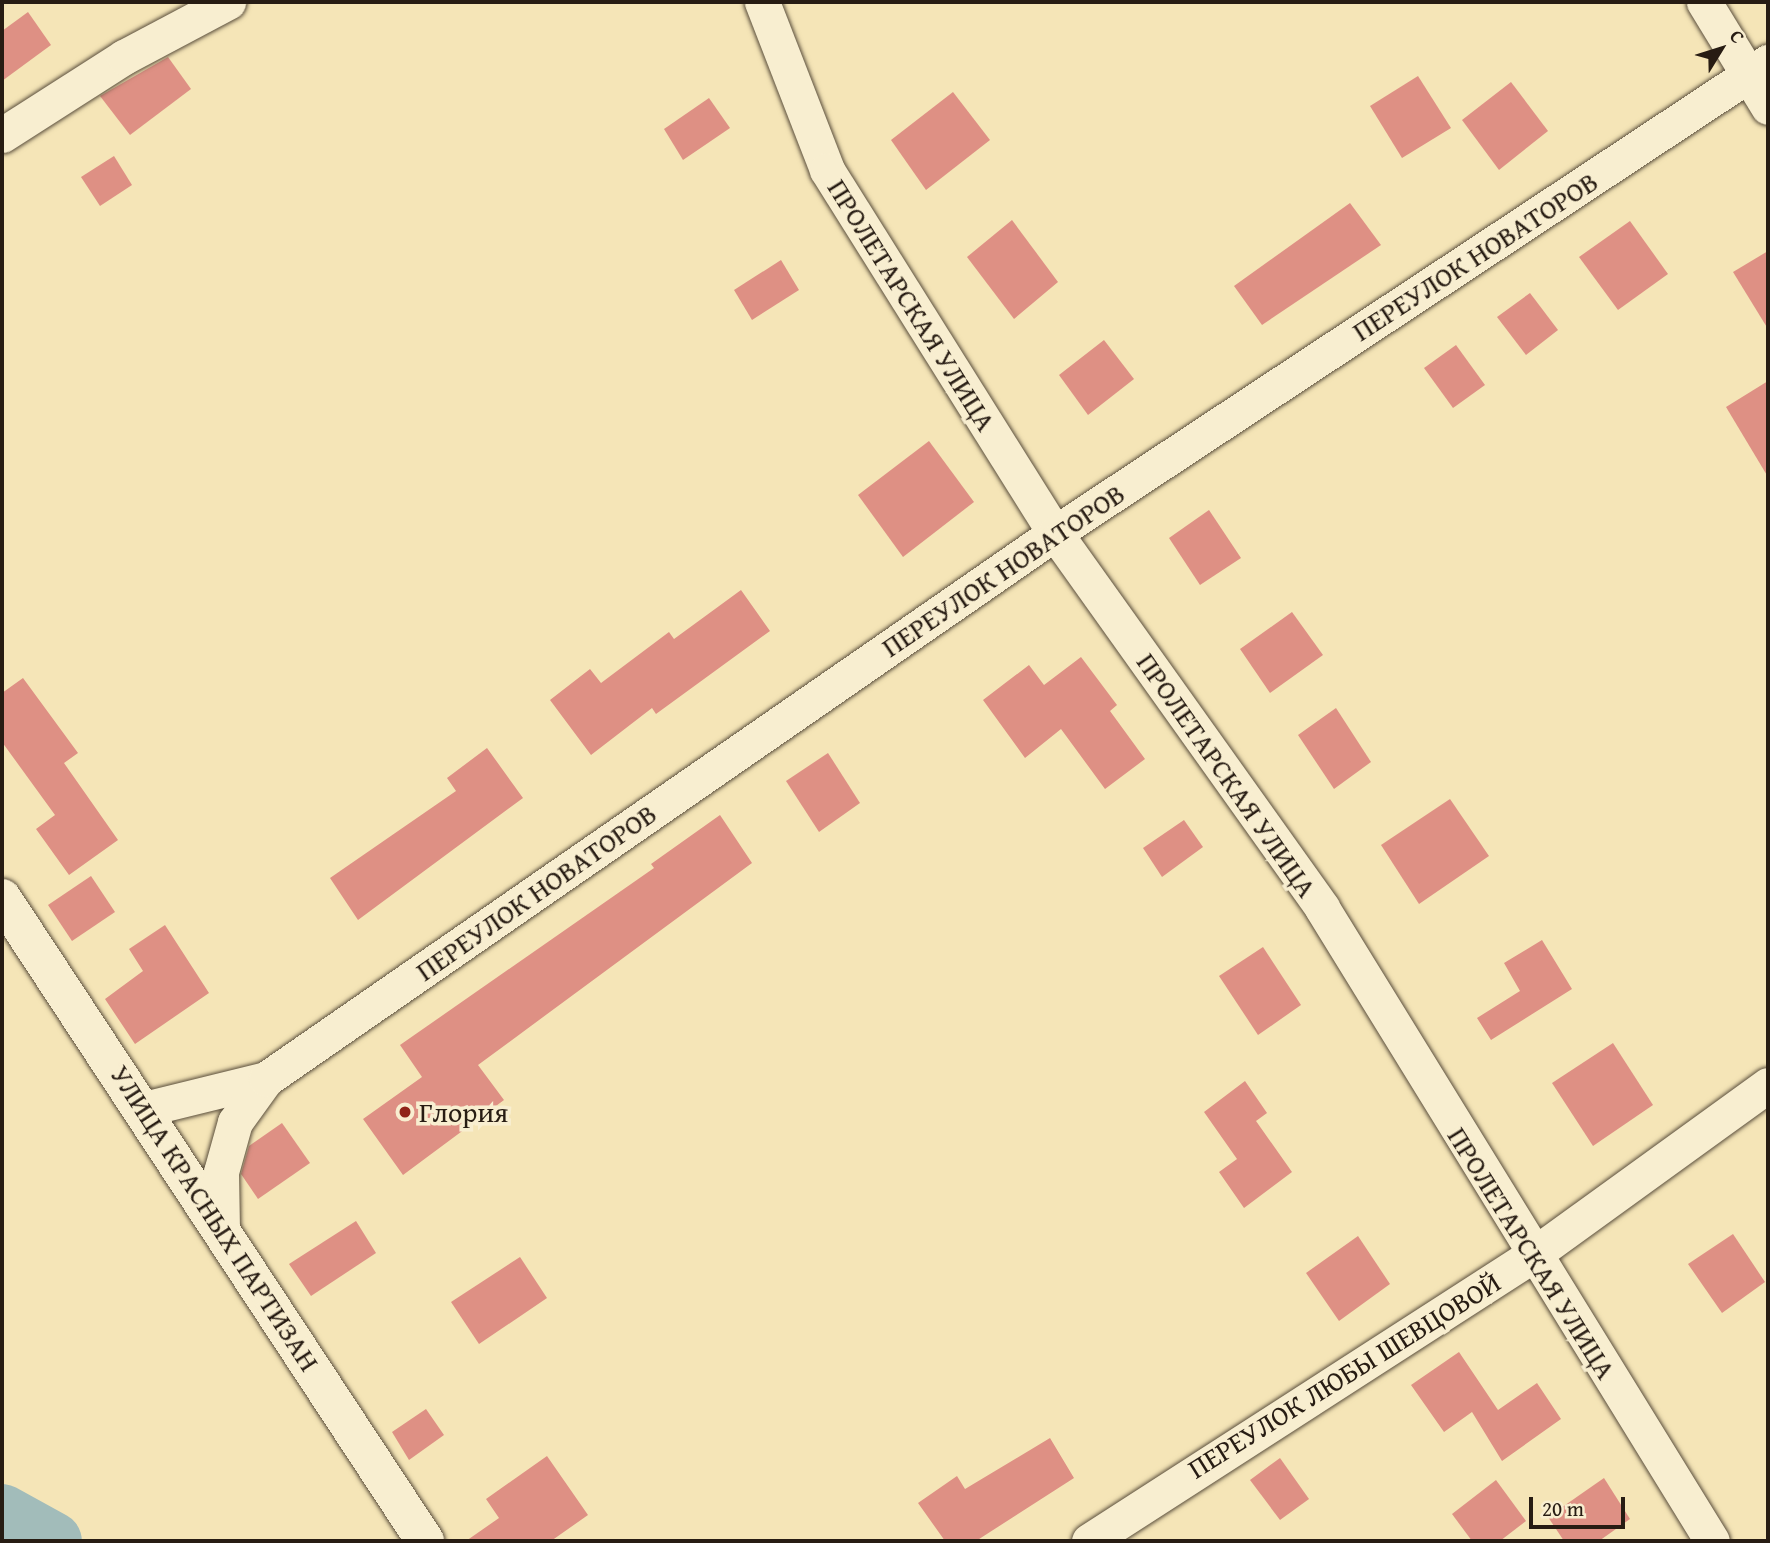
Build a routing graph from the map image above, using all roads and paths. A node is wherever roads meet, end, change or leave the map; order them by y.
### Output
1 (228, 2) edge
2 (762, 2) edge
3 (1704, 2) edge
4 (1759, 68) edge
5 (1768, 107) edge
6 (2, 135) edge
7 (1055, 533) junction
8 (2, 898) edge
9 (266, 1079) junction
10 (1768, 1085) edge
11 (144, 1109) junction
12 (222, 1229) junction
13 (1533, 1255) junction
14 (425, 1541) edge
15 (1089, 1541) edge
16 (1712, 1541) edge

1 - 6 street
2 - 7 street, ПРОЛЕТАРСКАЯ УЛИЦА
3 - 4 street
4 - 5 street
4 - 7 street, ПЕРЕУЛОК НОВАТОРОВ
7 - 9 street, ПЕРЕУЛОК НОВАТОРОВ
7 - 13 street, ПРОЛЕТАРСКАЯ УЛИЦА
8 - 11 street, УЛИЦА КРАСНЫХ ПАРТИЗАН
9 - 11 street
9 - 12 street
10 - 13 street, ПЕРЕУЛОК ЛЮБЫ ШЕВЦОВОЙ
11 - 12 street, УЛИЦА КРАСНЫХ ПАРТИЗАН
12 - 14 street, УЛИЦА КРАСНЫХ ПАРТИЗАН
13 - 15 street, ПЕРЕУЛОК ЛЮБЫ ШЕВЦОВОЙ
13 - 16 street, ПРОЛЕТАРСКАЯ УЛИЦА

